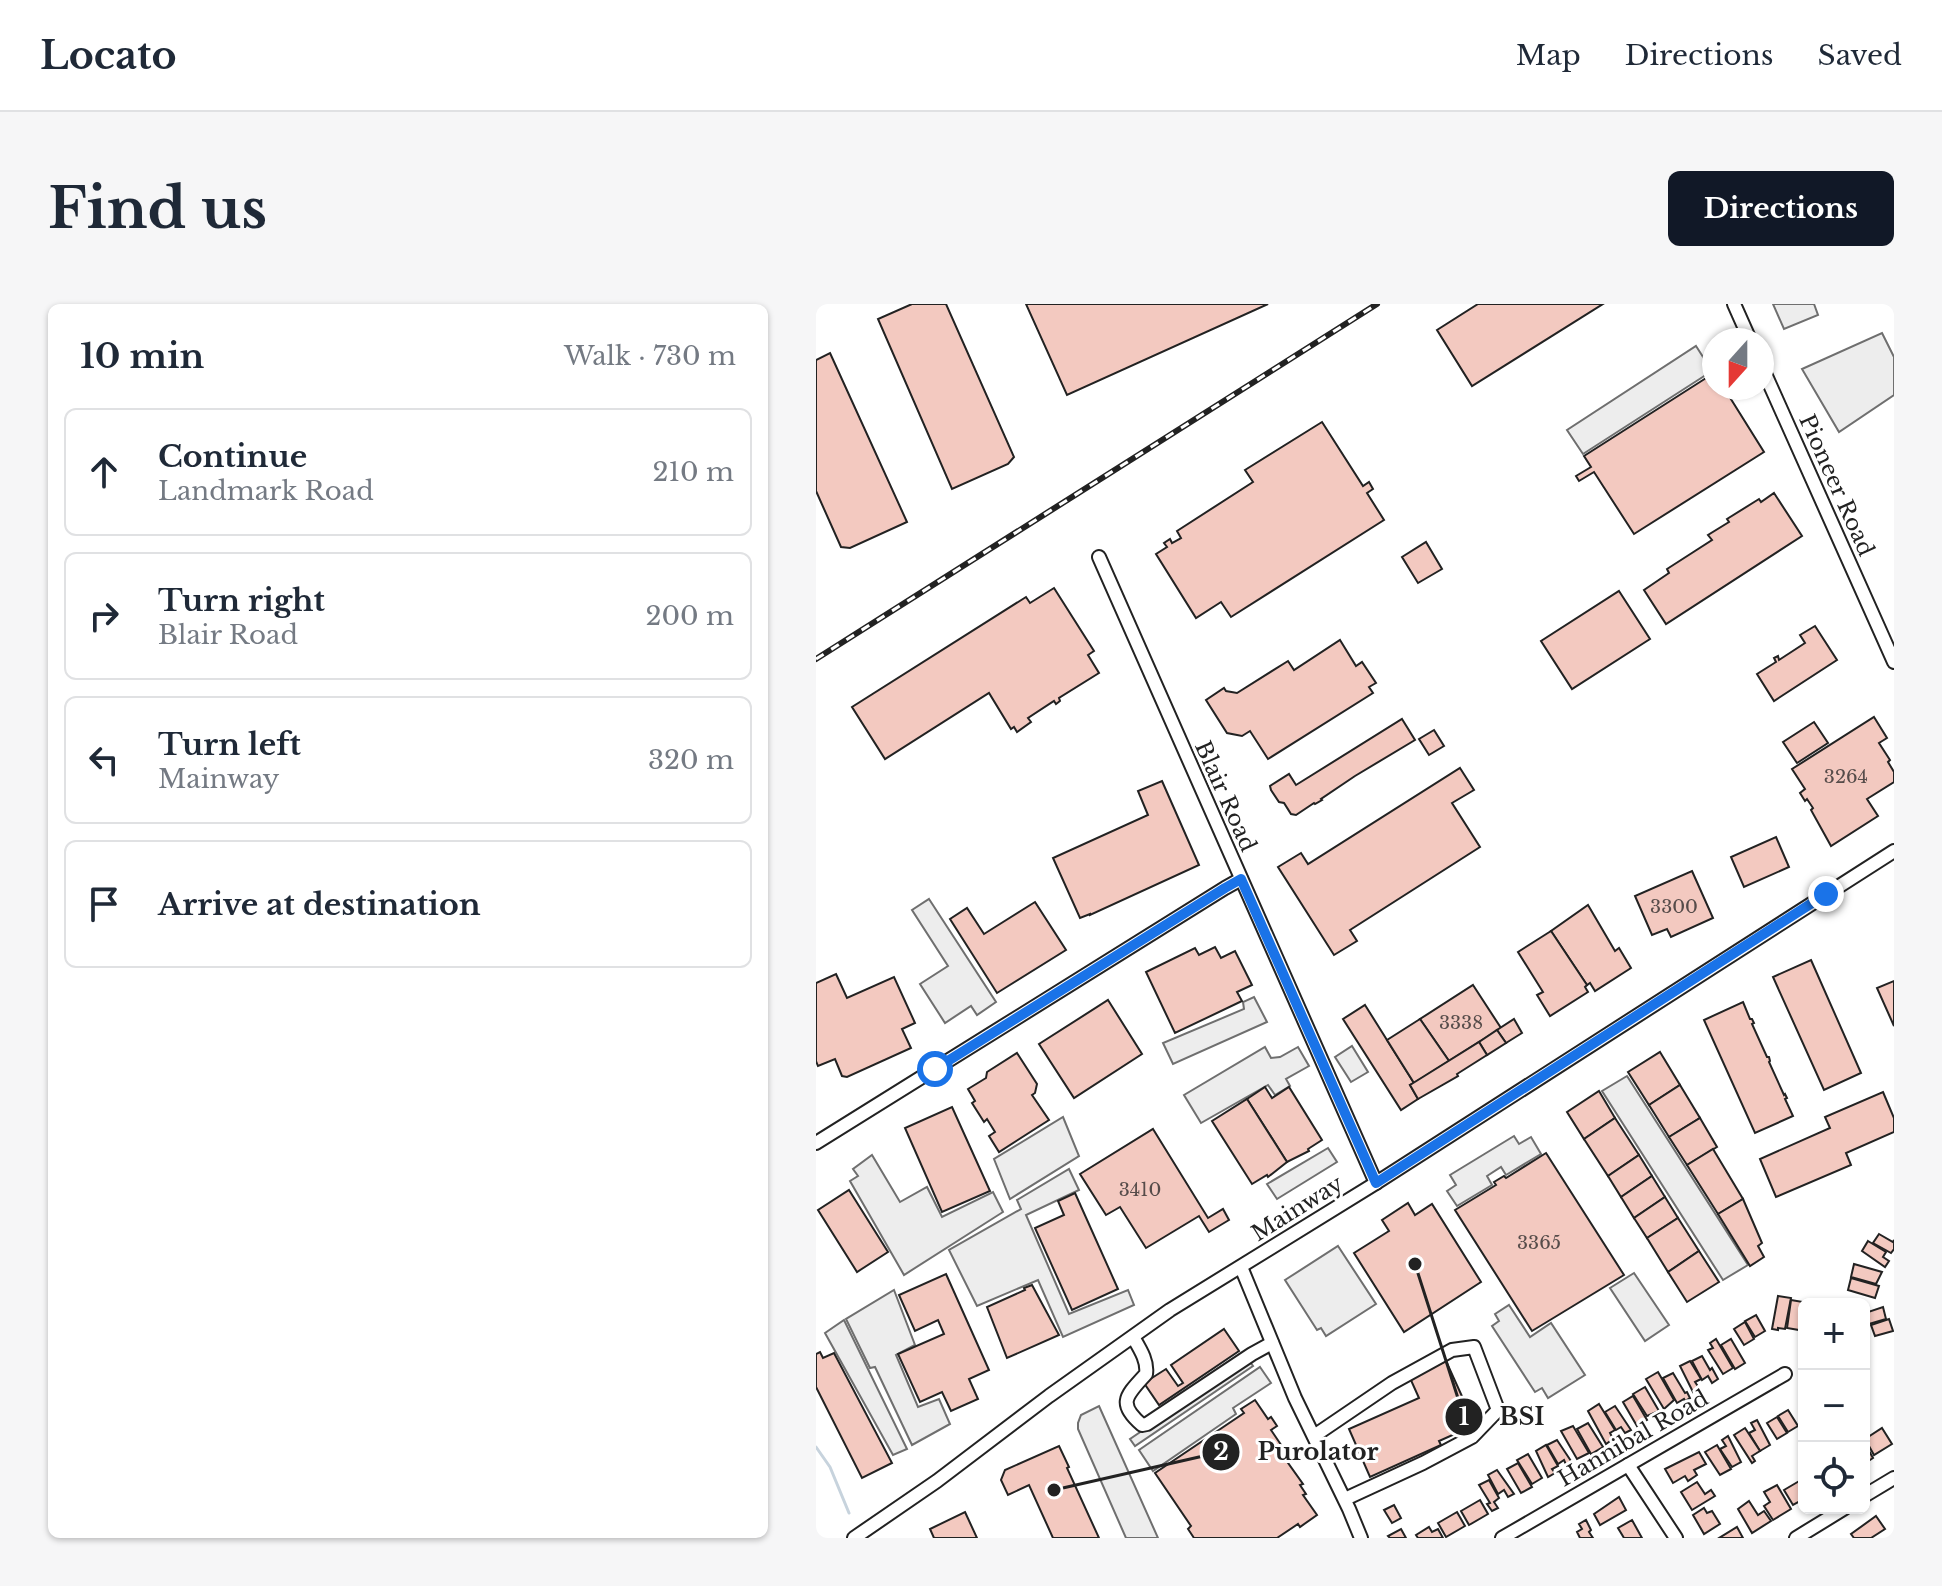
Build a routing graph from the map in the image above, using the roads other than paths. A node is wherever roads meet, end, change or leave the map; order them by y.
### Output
1 (1734, 304) edge
2 (1745, 328) edge
3 (1774, 394) edge
4 (1099, 557) dead end
5 (1894, 662) edge
6 (1894, 851) edge
7 (1241, 879) junction
8 (816, 1143) edge
9 (1376, 1183) junction
10 (1241, 1267) junction
11 (1133, 1337) junction
12 (1272, 1343) junction
13 (1785, 1374) dead end
14 (1314, 1436) junction
15 (1628, 1465) junction
16 (1892, 1484) edge
17 (1870, 1493) edge
18 (1345, 1499) junction
19 (1835, 1514) edge
20 (854, 1538) edge
21 (1361, 1538) edge
22 (1502, 1538) edge
23 (1676, 1538) edge
24 (1796, 1538) edge

1 - 2 street
3 - 5 street, Pioneer Road
4 - 7 street, Blair Road
6 - 9 street, Mainway
7 - 8 street
7 - 9 street, Blair Road
9 - 10 street, Mainway
10 - 11 street, Mainway
10 - 12 street
11 - 12 street
11 - 20 street, Mainway
12 - 14 street
13 - 15 street, Hannibal Road
14 - 18 street
14 - 18 street
15 - 22 street, Hannibal Road
15 - 23 street
16 - 17 street
18 - 21 street
19 - 24 street

